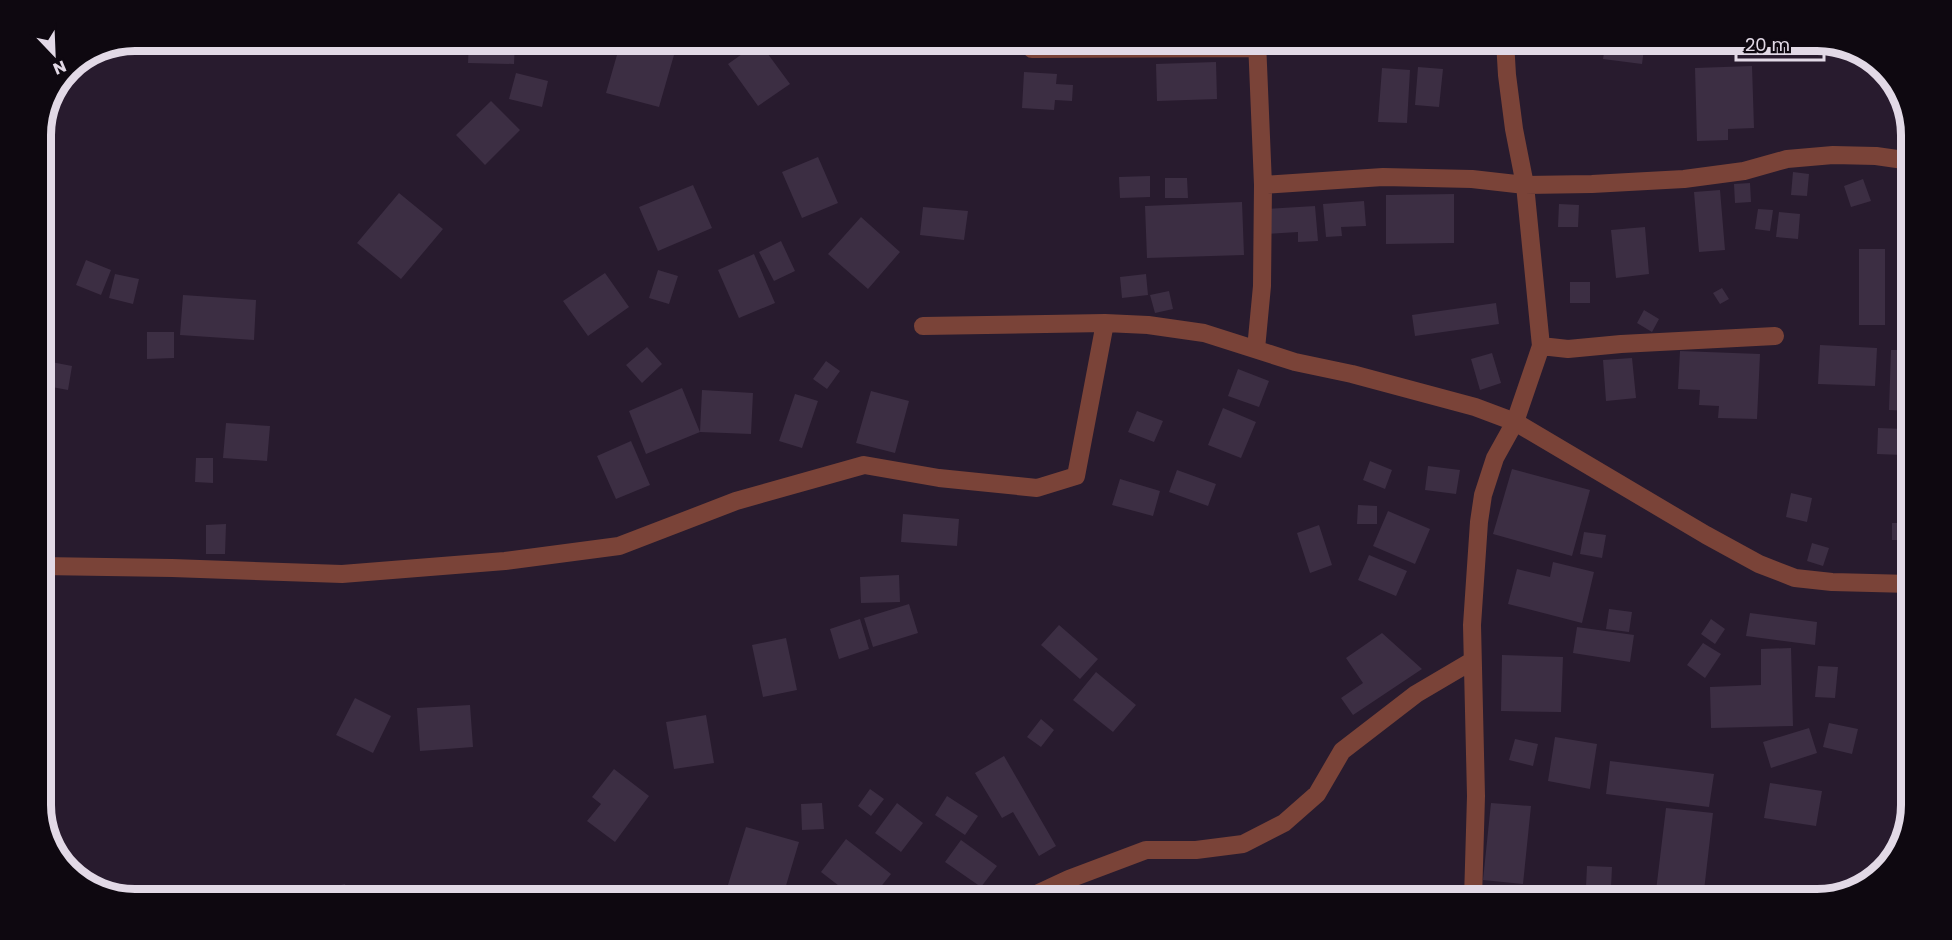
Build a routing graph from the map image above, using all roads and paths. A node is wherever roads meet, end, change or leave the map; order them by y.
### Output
1 (1257, 51) edge
2 (1506, 51) edge
3 (1901, 160) edge
4 (1263, 185) junction
5 (1525, 185) junction
6 (1105, 323) junction
7 (923, 326) dead end
8 (1775, 336) dead end
9 (1541, 346) junction
10 (1256, 349) junction
11 (1515, 422) junction
12 (51, 566) edge
13 (1901, 584) edge
14 (1472, 661) junction
15 (1069, 879) junction
16 (1049, 889) edge
17 (1070, 889) edge
18 (1473, 889) edge

1 - 4 street
2 - 5 street
3 - 5 street
4 - 5 street
4 - 10 street
5 - 9 street
6 - 7 street
6 - 10 street
6 - 12 street
8 - 9 street
9 - 11 street
10 - 11 street
11 - 13 street
11 - 14 street
14 - 15 street
14 - 18 street
15 - 16 street
15 - 17 street

